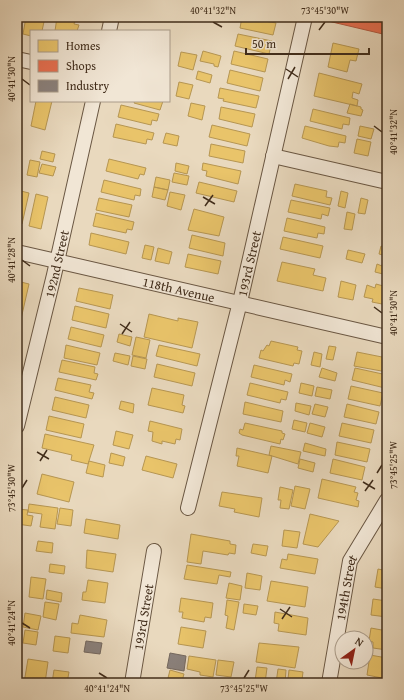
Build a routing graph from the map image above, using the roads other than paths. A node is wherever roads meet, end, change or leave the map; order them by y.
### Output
1 (112, 17) edge
2 (305, 17) edge
3 (109, 30) edge
4 (17, 59) edge
5 (30, 62) edge
6 (93, 102) edge
7 (273, 156) junction
8 (387, 182) edge
9 (17, 252) edge
10 (57, 261) junction
11 (240, 302) junction
12 (387, 336) edge
13 (17, 426) edge
14 (387, 500) edge
15 (188, 508) dead end
16 (154, 551) dead end
17 (132, 683) edge
18 (329, 683) edge

1 - 3 street
2 - 7 street, 193rd Street
4 - 5 street
6 - 10 street, 192nd Street
7 - 8 street
7 - 11 street, 193rd Street
9 - 10 street, 118th Avenue
10 - 11 street, 118th Avenue
10 - 13 street, 192nd Street
11 - 12 street, 118th Avenue
11 - 15 street, 193rd Street
14 - 18 street, 194th Street
16 - 17 street, 193rd Street

